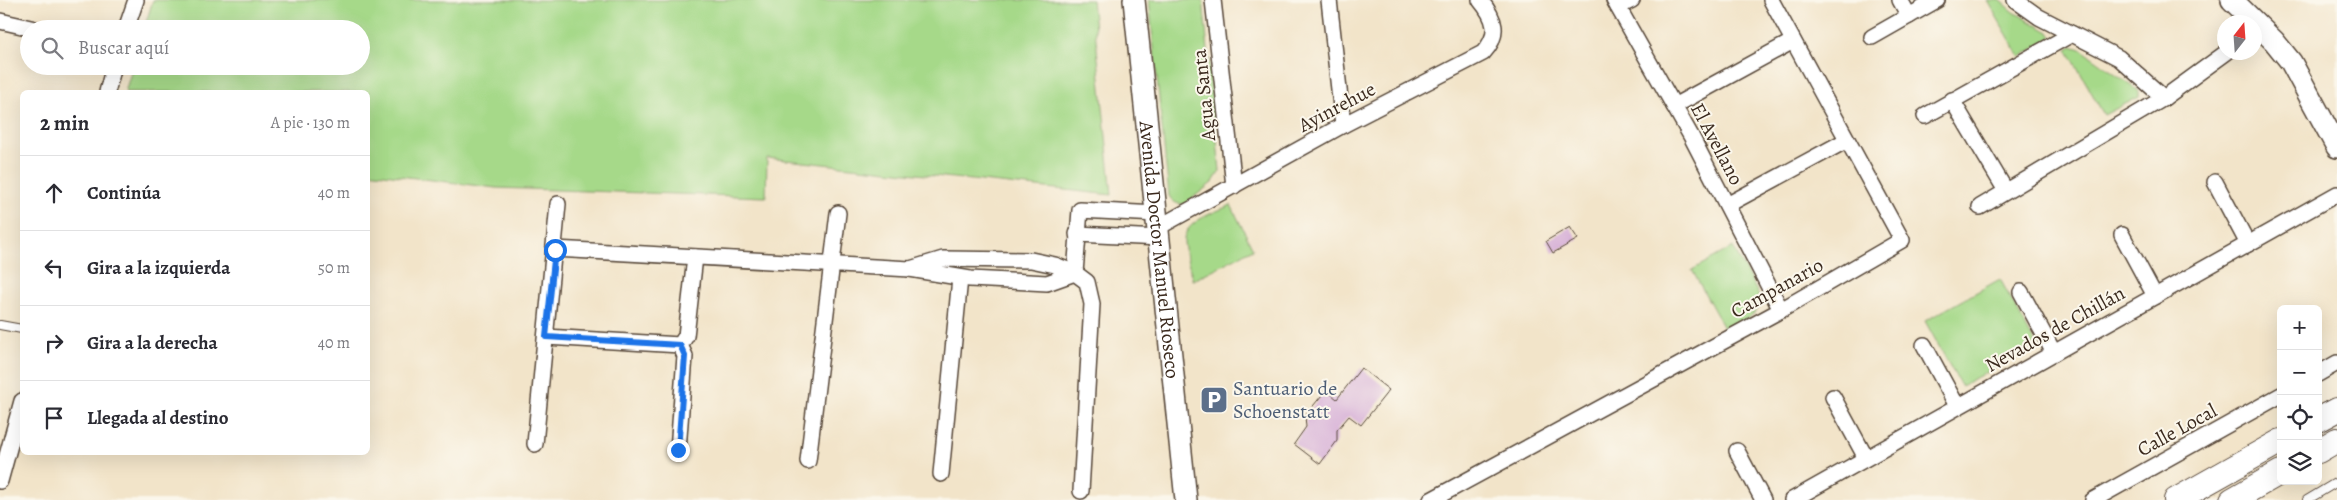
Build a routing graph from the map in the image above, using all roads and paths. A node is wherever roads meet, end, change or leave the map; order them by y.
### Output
1 (136, 0) edge
2 (1134, 0) edge
3 (1214, 0) edge
4 (1329, 0) edge
5 (1480, 0) edge
6 (1632, 0) edge
7 (1771, 0) edge
8 (1900, 0) edge
9 (1937, 0) edge
10 (2015, 0) edge
11 (2232, 0) edge
12 (1616, 4) edge
13 (2245, 15) edge
14 (1910, 16) junction
15 (129, 20) edge
16 (0, 21) edge
17 (20, 26) edge
18 (2072, 34) junction
19 (2262, 34) edge
20 (1872, 37) dead end
21 (1793, 41) junction
22 (2217, 59) edge
23 (112, 75) edge
24 (108, 90) edge
25 (2164, 98) junction
26 (1952, 100) junction
27 (1674, 106) junction
28 (1925, 116) dead end
29 (1343, 125) junction
30 (1848, 140) junction
31 (2337, 147) edge
32 (2216, 182) dead end
33 (1234, 186) junction
34 (2006, 192) junction
35 (2337, 194) edge
36 (558, 204) dead end
37 (1727, 205) junction
38 (1980, 207) dead end
39 (838, 213) dead end
40 (1159, 226) junction
41 (1077, 234) junction
42 (2122, 234) dead end
43 (2248, 244) junction
44 (555, 250) junction
45 (695, 257) junction
46 (832, 265) junction
47 (910, 269) junction
48 (1074, 273) junction
49 (960, 278) junction
50 (2021, 292) dead end
51 (2155, 296) junction
52 (1781, 310) junction
53 (0, 325) edge
54 (20, 329) edge
55 (546, 337) junction
56 (680, 345) junction
57 (1924, 345) dead end
58 (2054, 353) junction
59 (2337, 363) edge
60 (2322, 372) edge
61 (1833, 397) dead end
62 (2277, 397) edge
63 (1957, 406) junction
64 (20, 408) edge
65 (2337, 410) edge
66 (2322, 418) edge
67 (2337, 440) edge
68 (535, 444) dead end
69 (2277, 444) edge
70 (2322, 449) edge
71 (678, 450) dead end
72 (1738, 450) dead end
73 (1866, 458) junction
74 (808, 461) dead end
75 (941, 474) dead end
76 (2277, 474) edge
77 (0, 481) edge
78 (2337, 482) edge
79 (1081, 491) dead end
80 (1186, 500) edge
81 (1431, 500) edge
82 (1763, 500) edge
83 (1792, 500) edge
84 (2093, 500) edge
85 (2176, 500) edge
86 (2232, 500) edge
87 (2307, 500) edge

1 - 15 street
2 - 40 street, Avenida Doctor Manuel Rioseco
3 - 33 street, Agua Santa
4 - 29 street
5 - 29 street, Ayinrehue
6 - 12 street
7 - 21 street, Campanario
8 - 14 street
9 - 14 street
10 - 18 street
11 - 13 street
12 - 27 street, El Avellano
14 - 20 street
16 - 17 street
18 - 25 street
18 - 26 street
19 - 31 street
21 - 27 street
21 - 30 street, Campanario
22 - 25 street
23 - 24 street
25 - 34 street
26 - 28 street
26 - 34 street
27 - 37 street, El Avellano
29 - 33 street, Ayinrehue
30 - 37 street
30 - 52 street, Campanario
32 - 43 street
33 - 40 street, Ayinrehue
34 - 38 street
35 - 43 street, Nevados de Chillán
36 - 44 street
37 - 52 street, El Avellano
39 - 46 street
40 - 41 street
40 - 41 street
40 - 80 street, Avenida Doctor Manuel Rioseco
41 - 48 street
42 - 51 street
43 - 51 street, Nevados de Chillán
44 - 45 street
44 - 55 street
45 - 46 street
45 - 56 street
46 - 47 street
46 - 74 street
47 - 48 street
47 - 49 street
48 - 49 street
48 - 79 street
49 - 75 street
50 - 58 street
51 - 58 street, Nevados de Chillán
52 - 81 street, Campanario
53 - 54 lane
55 - 56 street
55 - 68 street
56 - 71 street
57 - 63 street
58 - 63 street, Nevados de Chillán
59 - 60 street
61 - 73 street
62 - 84 street, Calle Local
63 - 73 street, Nevados de Chillán
64 - 77 street
65 - 66 main road
67 - 70 main road
69 - 85 main road
72 - 82 street
73 - 83 street, Nevados de Chillán
76 - 86 main road
78 - 87 lane

